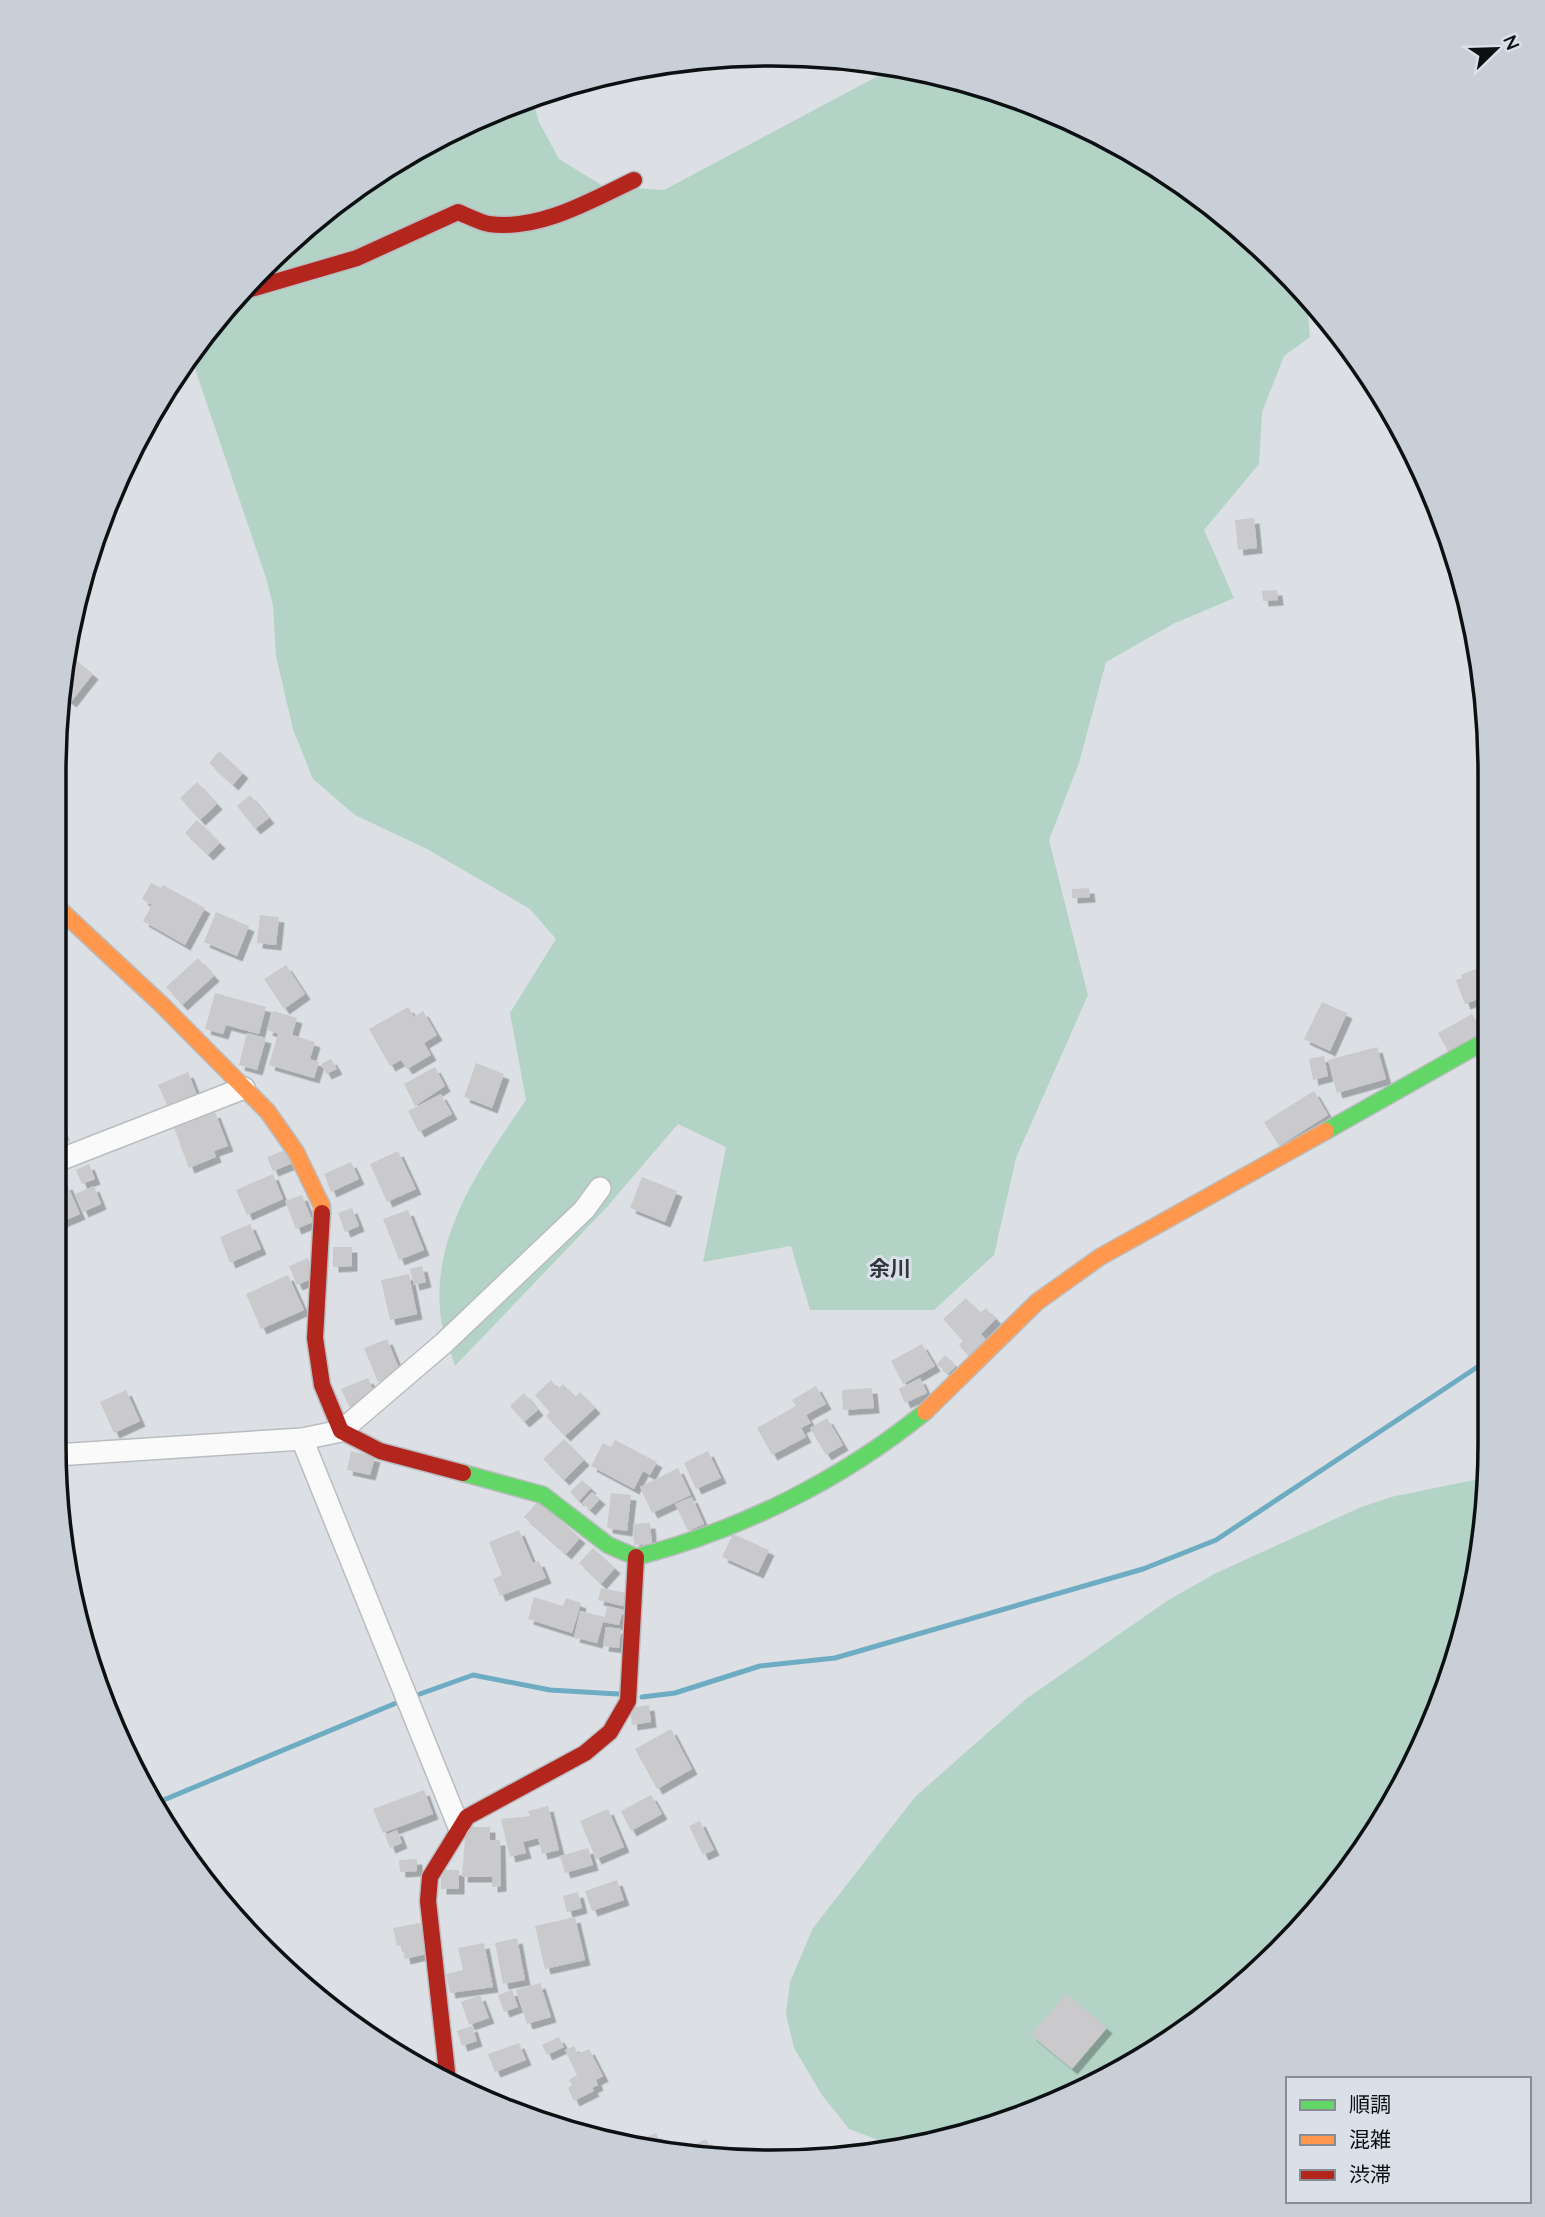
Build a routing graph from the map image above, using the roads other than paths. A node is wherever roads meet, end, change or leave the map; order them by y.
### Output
1 (634, 180) dead end
2 (260, 287) edge
3 (67, 917) edge
4 (1478, 1045) edge
5 (244, 1088) junction
6 (67, 1157) edge
7 (600, 1188) dead end
8 (341, 1431) junction
9 (302, 1439) junction
10 (67, 1454) edge
11 (636, 1557) junction
12 (459, 1827) junction
13 (447, 2071) edge

1 - 2 street
3 - 5 street
4 - 11 street
5 - 6 street
5 - 8 street
7 - 8 street
8 - 9 street
8 - 11 street
9 - 10 street
9 - 12 street
11 - 12 street
12 - 13 street

